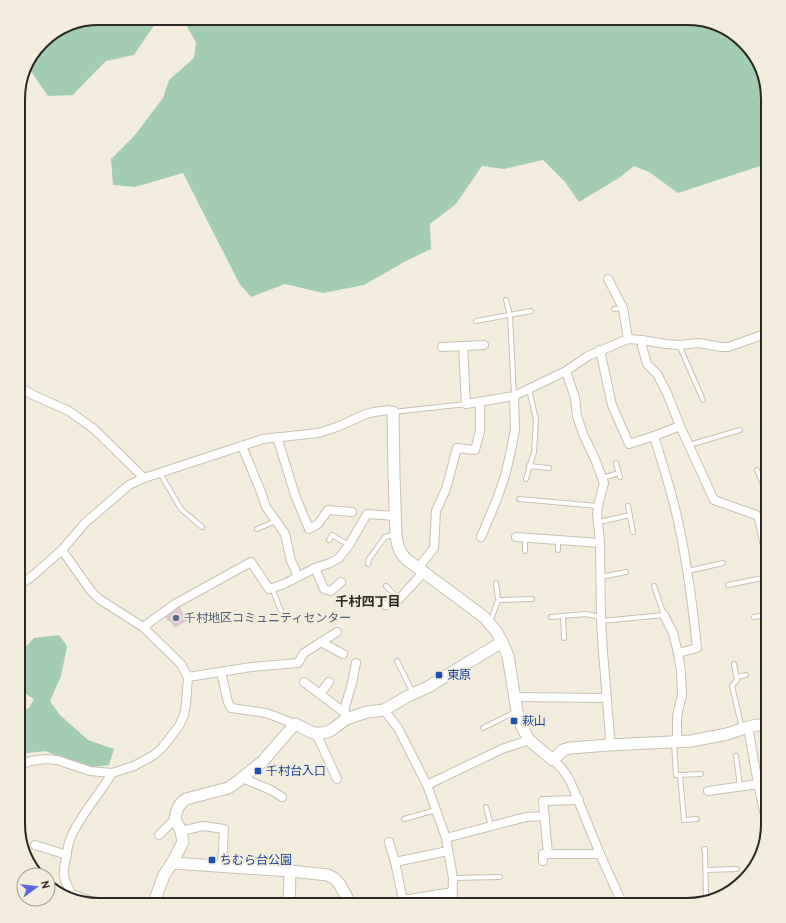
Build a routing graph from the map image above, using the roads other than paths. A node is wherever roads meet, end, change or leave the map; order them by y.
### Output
1 (608, 279) dead end
2 (506, 300) dead end
3 (622, 308) junction
4 (614, 309) dead end
5 (531, 311) dead end
6 (510, 315) junction
7 (476, 321) dead end
8 (761, 335) edge
9 (628, 339) junction
10 (642, 340) junction
11 (484, 345) dead end
12 (679, 345) junction
13 (463, 346) junction
14 (442, 347) dead end
15 (600, 350) junction
16 (566, 371) junction
17 (529, 389) junction
18 (25, 390) edge
19 (514, 396) junction
20 (703, 400) dead end
21 (480, 402) junction
22 (466, 404) junction
23 (392, 412) junction
24 (680, 426) junction
25 (740, 430) dead end
26 (654, 436) junction
27 (277, 437) junction
28 (689, 445) junction
29 (242, 446) junction
30 (616, 463) dead end
31 (530, 466) junction
32 (550, 468) dead end
33 (757, 470) dead end
34 (160, 472) junction
35 (144, 478) junction
36 (602, 478) junction
37 (761, 478) edge
38 (526, 479) dead end
39 (519, 499) dead end
40 (598, 506) junction
41 (628, 506) dead end
42 (352, 512) dead end
43 (630, 515) junction
44 (395, 516) junction
45 (759, 518) joint
46 (276, 521) junction
47 (599, 522) junction
48 (202, 527) dead end
49 (761, 527) edge
50 (257, 529) dead end
51 (633, 532) dead end
52 (396, 534) junction
53 (480, 537) dead end
54 (516, 537) dead end
55 (525, 538) junction
56 (329, 540) dead end
57 (558, 540) junction
58 (600, 543) junction
59 (349, 545) junction
60 (62, 550) junction
61 (369, 550) dead end
62 (558, 550) dead end
63 (525, 551) dead end
64 (373, 553) junction
65 (723, 563) dead end
66 (368, 564) dead end
67 (315, 568) junction
68 (421, 570) junction
69 (688, 571) junction
70 (626, 572) dead end
71 (297, 577) junction
72 (601, 577) junction
73 (761, 578) edge
74 (25, 581) edge
75 (496, 584) dead end
76 (728, 585) dead end
77 (386, 586) dead end
78 (654, 586) dead end
79 (339, 587) dead end
80 (272, 588) junction
81 (399, 599) junction
82 (532, 599) dead end
83 (498, 600) junction
84 (386, 605) dead end
85 (281, 611) dead end
86 (664, 615) junction
87 (563, 616) junction
88 (761, 616) edge
89 (551, 617) dead end
90 (754, 617) dead end
91 (601, 619) junction
92 (489, 622) junction
93 (143, 627) junction
94 (337, 632) dead end
95 (564, 638) dead end
96 (321, 642) junction
97 (502, 642) junction
98 (678, 653) junction
99 (343, 654) dead end
100 (397, 662) dead end
101 (356, 663) dead end
102 (734, 664) dead end
103 (221, 672) junction
104 (746, 675) dead end
105 (188, 677) junction
106 (737, 677) junction
107 (304, 682) dead end
108 (329, 682) dead end
109 (320, 694) junction
110 (413, 694) junction
111 (515, 697) junction
112 (606, 698) junction
113 (384, 710) junction
114 (517, 710) junction
115 (347, 716) junction
116 (294, 724) junction
117 (761, 725) edge
118 (483, 728) dead end
119 (745, 728) junction
120 (316, 733) junction
121 (529, 740) junction
122 (675, 742) junction
123 (609, 745) junction
124 (736, 756) dead end
125 (553, 760) junction
126 (25, 763) edge
127 (112, 773) junction
128 (702, 774) dead end
129 (680, 775) junction
130 (242, 778) junction
131 (337, 779) dead end
132 (758, 784) junction
133 (427, 786) junction
134 (740, 786) junction
135 (708, 790) dead end
136 (282, 797) dead end
137 (761, 797) edge
138 (579, 800) junction
139 (486, 807) dead end
140 (436, 810) junction
141 (545, 816) junction
142 (175, 819) junction
143 (404, 819) dead end
144 (697, 819) dead end
145 (492, 826) junction
146 (181, 832) junction
147 (159, 835) dead end
148 (446, 838) junction
149 (389, 842) dead end
150 (35, 845) dead end
151 (704, 849) dead end
152 (448, 851) junction
153 (600, 854) junction
154 (67, 855) junction
155 (395, 862) junction
156 (172, 863) junction
157 (222, 867) junction
158 (706, 870) junction
159 (737, 870) dead end
160 (290, 871) junction
161 (494, 871) dead end
162 (494, 877) junction
163 (500, 877) dead end
164 (453, 878) junction
165 (70, 892) edge
166 (453, 893) junction
167 (706, 896) edge
168 (156, 898) edge
169 (289, 898) edge
170 (347, 898) edge
171 (403, 898) edge
172 (415, 898) edge
173 (453, 898) edge
174 (620, 898) edge

1 - 3 street
2 - 6 lane
3 - 4 lane
3 - 9 street
5 - 6 lane
6 - 7 lane
6 - 19 lane
8 - 12 street
9 - 10 street
9 - 15 street
10 - 12 street
10 - 24 street
11 - 13 street
12 - 20 lane
13 - 14 street
13 - 22 street
15 - 16 street
15 - 26 street
16 - 17 street
16 - 36 street
17 - 19 street
17 - 31 lane
18 - 35 street
19 - 21 street
19 - 53 street
21 - 22 street
21 - 68 street
22 - 23 lane
23 - 27 street
23 - 44 street
24 - 26 street
24 - 28 street
25 - 28 lane
26 - 69 street
27 - 29 street
27 - 42 street
28 - 45 street
29 - 34 street
29 - 46 street
30 - 36 lane
31 - 32 lane
31 - 38 lane
33 - 37 lane
34 - 35 street
34 - 48 lane
35 - 60 street
36 - 40 street
39 - 40 lane
40 - 47 street
41 - 43 lane
43 - 47 lane
43 - 51 lane
44 - 52 street
44 - 59 street
45 - 49 street
46 - 50 lane
46 - 71 street
47 - 58 street
52 - 64 lane
52 - 68 street
54 - 55 street
55 - 57 street
55 - 63 lane
56 - 59 lane
57 - 58 street
57 - 62 lane
58 - 72 street
59 - 67 street
60 - 74 street
60 - 93 street
61 - 64 lane
64 - 66 lane
65 - 69 lane
67 - 71 street
67 - 79 street
68 - 81 street
68 - 92 street
69 - 98 street
70 - 72 lane
71 - 80 street
72 - 91 street
73 - 76 lane
75 - 83 lane
77 - 81 lane
78 - 86 lane
80 - 85 lane
80 - 93 street
81 - 84 street
82 - 83 lane
83 - 92 lane
86 - 91 lane
86 - 98 street
87 - 89 lane
87 - 91 lane
87 - 95 lane
88 - 90 lane
91 - 112 street
92 - 97 street
93 - 105 street
94 - 96 street
96 - 99 street
96 - 103 street
97 - 110 street
97 - 111 street
98 - 122 street
100 - 110 lane
101 - 115 street
102 - 106 lane
103 - 105 street
103 - 116 street
104 - 106 lane
105 - 127 street
106 - 119 lane
107 - 109 street
108 - 109 street
109 - 115 street
110 - 113 street
111 - 112 street
111 - 114 street
112 - 123 street
113 - 115 street
113 - 133 street
114 - 118 lane
114 - 121 street
115 - 120 street
116 - 120 street
116 - 130 street
117 - 119 street
119 - 122 street
119 - 132 street
120 - 131 street
121 - 125 street
121 - 133 street
122 - 123 street
122 - 129 lane
123 - 125 street
124 - 134 lane
125 - 138 street
126 - 127 street
127 - 154 street
128 - 129 lane
129 - 144 lane
130 - 136 street
130 - 142 street
132 - 134 street
132 - 137 street
133 - 140 street
134 - 135 street
138 - 141 street
138 - 153 street
139 - 145 lane
140 - 143 lane
140 - 148 street
141 - 145 street
141 - 153 street
142 - 146 street
142 - 147 street
145 - 148 street
146 - 156 street
146 - 157 street
148 - 152 street
149 - 155 street
150 - 154 street
151 - 158 lane
152 - 155 street
152 - 164 street
153 - 174 street
154 - 165 street
155 - 171 street
156 - 157 street
156 - 168 street
157 - 160 street
158 - 159 lane
158 - 167 lane
160 - 169 street
160 - 170 street
161 - 162 lane
162 - 163 lane
162 - 164 lane
164 - 166 street
166 - 172 street
166 - 173 street

